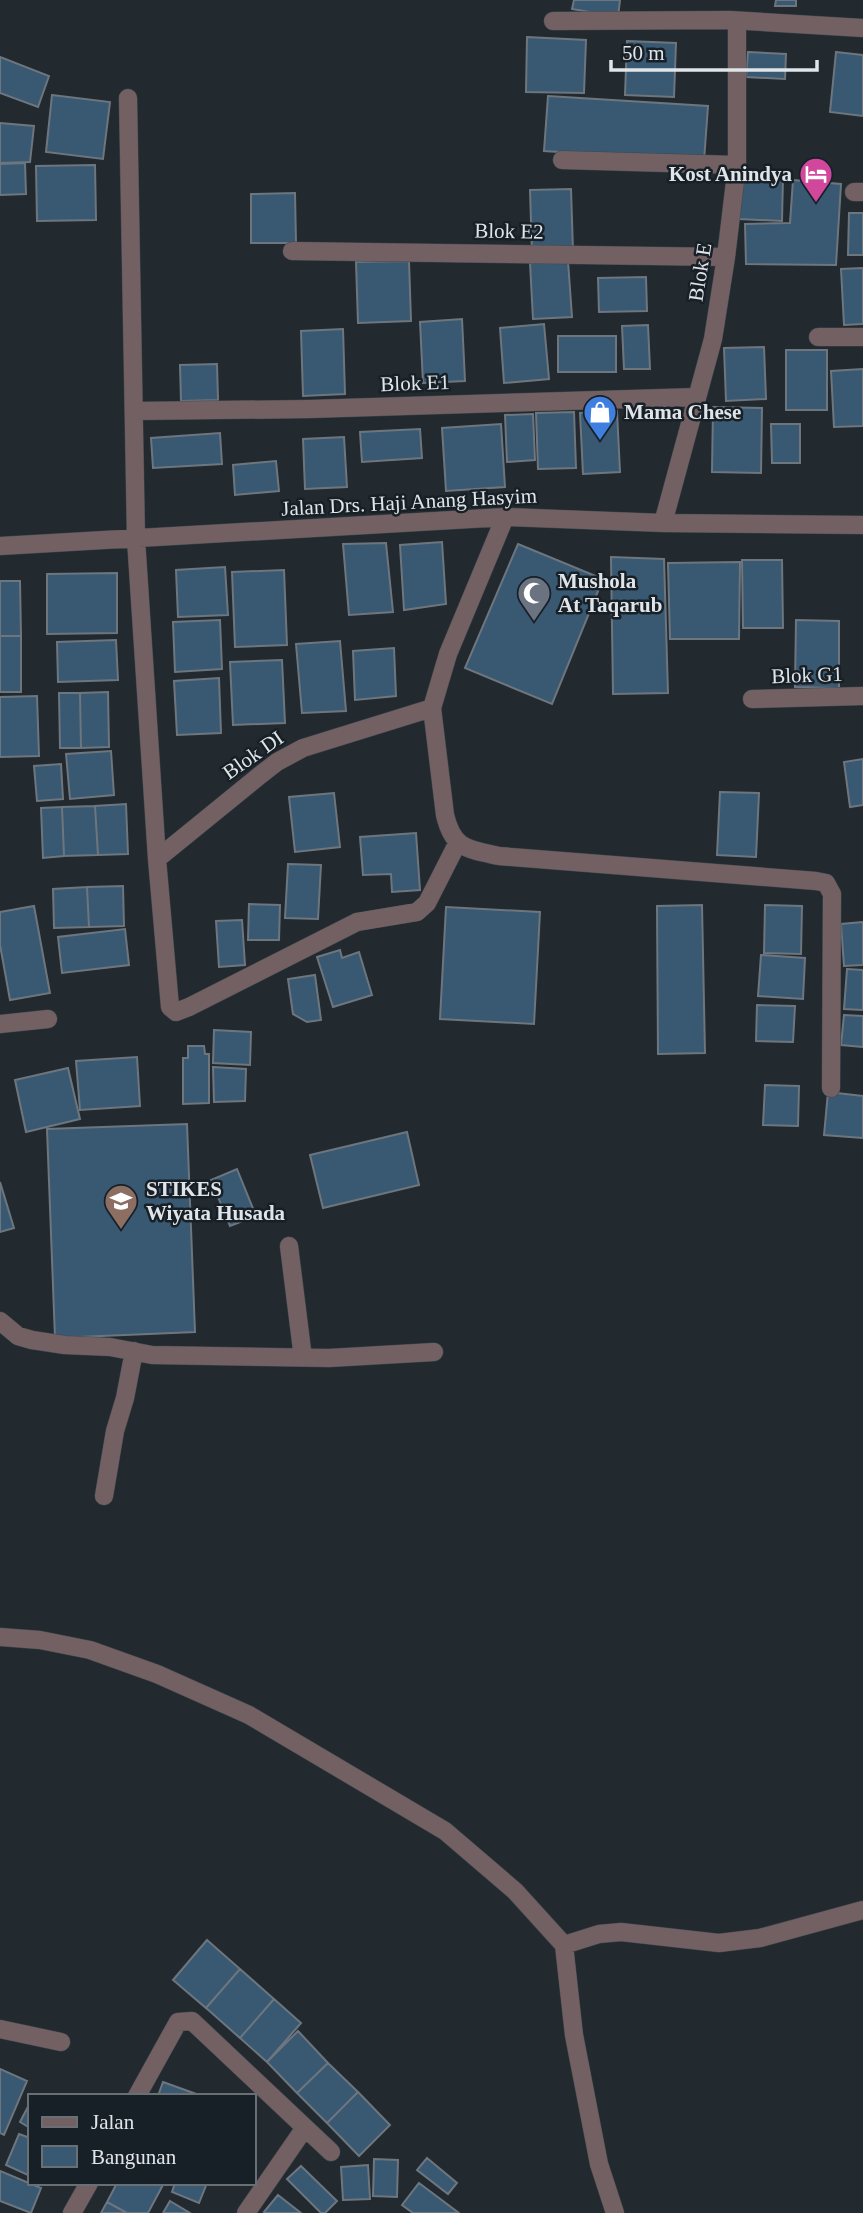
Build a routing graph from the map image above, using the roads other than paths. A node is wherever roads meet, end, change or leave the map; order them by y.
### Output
1 (553, 21) dead end
2 (737, 21) junction
3 (863, 28) edge
4 (128, 98) dead end
5 (562, 160) dead end
6 (737, 165) junction
7 (292, 251) dead end
8 (726, 257) junction
9 (818, 337) dead end
10 (863, 337) edge
11 (697, 397) junction
12 (134, 411) junction
13 (505, 517) junction
14 (663, 523) junction
15 (863, 525) edge
16 (136, 539) junction
17 (0, 546) edge
18 (863, 696) edge
19 (752, 699) dead end
20 (432, 708) junction
21 (457, 844) junction
22 (157, 859) junction
23 (48, 1019) dead end
24 (0, 1024) edge
25 (831, 1088) dead end
26 (289, 1246) dead end
27 (0, 1321) edge
28 (134, 1351) junction
29 (435, 1352) dead end
30 (303, 1358) junction
31 (104, 1496) dead end
32 (0, 1637) edge
33 (863, 1910) edge
34 (564, 1945) junction
35 (0, 2029) edge
36 (61, 2042) dead end
37 (138, 2094) edge
38 (304, 2129) junction
39 (331, 2152) dead end
40 (88, 2185) edge
41 (72, 2213) edge
42 (246, 2213) edge
43 (615, 2213) edge

1 - 2 street
2 - 3 street
2 - 6 street, Blok E
4 - 12 street
5 - 6 street
6 - 8 street, Blok E
7 - 8 street, Blok E2
8 - 11 street, Blok E
9 - 10 street
11 - 12 street, Blok E1
11 - 14 street, Blok E
12 - 16 street
13 - 14 street, Jalan Drs. Haji Anang Hasyim
13 - 16 street, Jalan Drs. Haji Anang Hasyim
13 - 20 street
14 - 15 street, Jalan Drs. Haji Anang Hasyim
16 - 17 street, Jalan Drs. Haji Anang Hasyim
16 - 22 street
18 - 19 street, Blok G1
20 - 21 street
20 - 22 street, Blok DI
21 - 22 street
21 - 25 street
23 - 24 street
26 - 30 street
27 - 28 street
28 - 30 street
28 - 31 street
29 - 30 street
32 - 34 street
33 - 34 street
34 - 43 street
35 - 36 street
37 - 38 street
38 - 39 street
38 - 42 street
40 - 41 street

